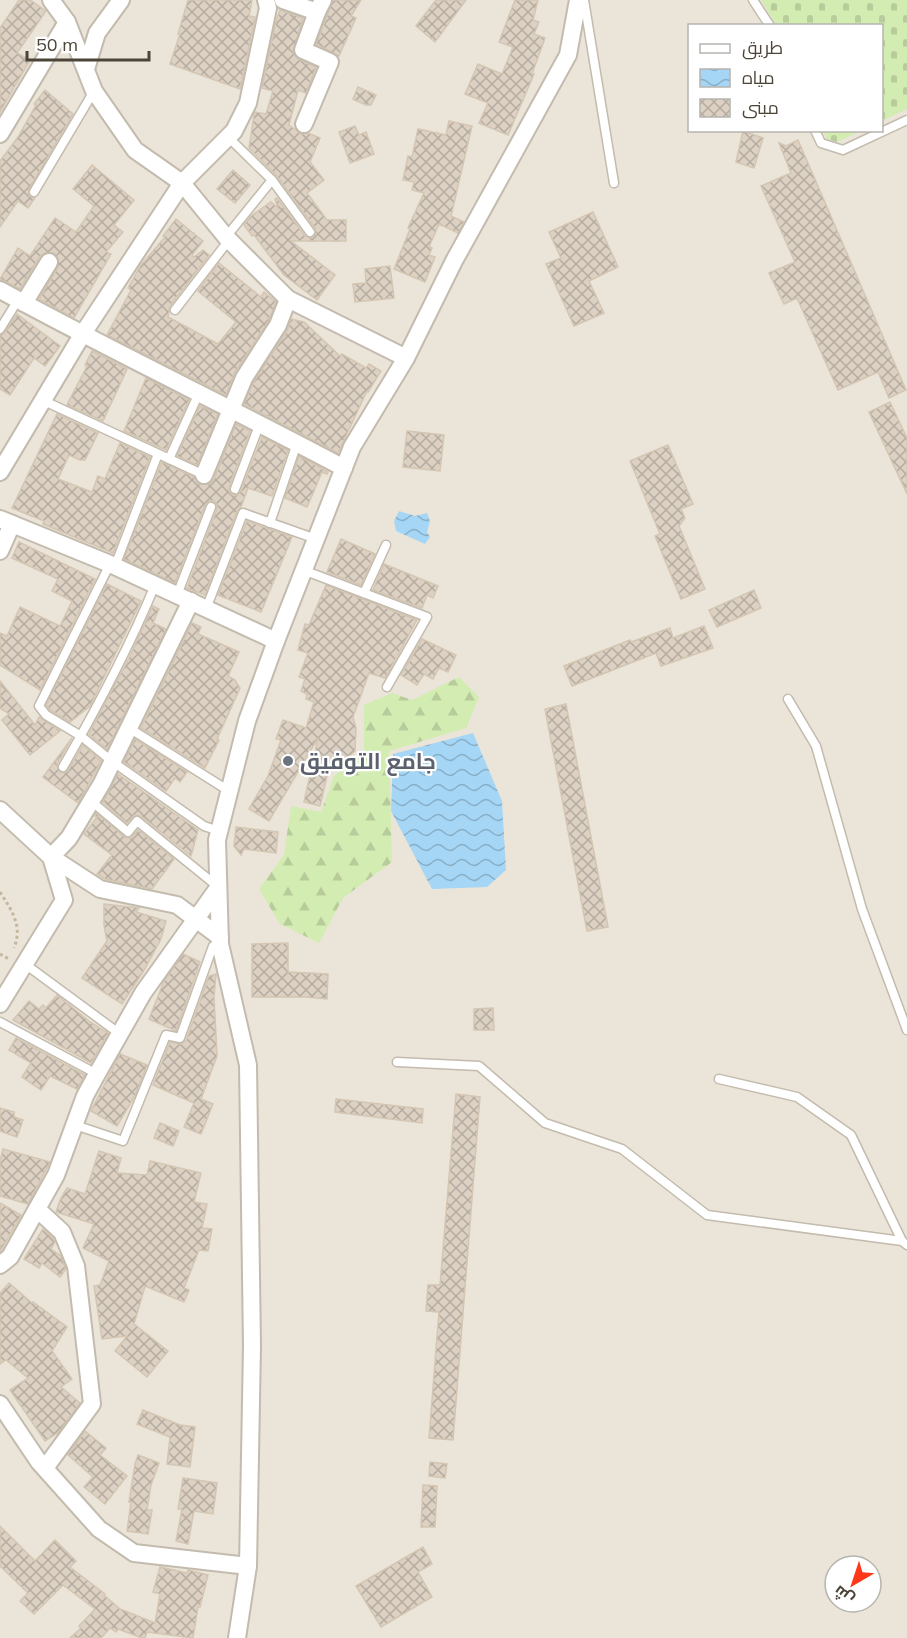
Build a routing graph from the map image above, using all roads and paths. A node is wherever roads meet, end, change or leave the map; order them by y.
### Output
1 (51, 0) edge
2 (121, 0) edge
3 (266, 0) edge
4 (283, 0) edge
5 (578, 0) edge
6 (584, 0) edge
7 (753, 0) edge
8 (320, 6) edge
9 (67, 22) junction
10 (769, 24) edge
11 (86, 69) junction
12 (94, 91) junction
13 (907, 120) edge
14 (304, 124) dead end
15 (883, 131) edge
16 (816, 132) edge
17 (881, 132) edge
18 (0, 134) edge
19 (228, 137) junction
20 (272, 180) junction
21 (182, 183) junction
22 (614, 183) dead end
23 (34, 192) dead end
24 (310, 232) dead end
25 (228, 238) junction
26 (49, 262) dead end
27 (0, 290) edge
28 (288, 299) junction
29 (21, 302) junction
30 (175, 310) dead end
31 (0, 329) edge
32 (82, 335) junction
33 (406, 358) junction
34 (199, 393) junction
35 (42, 400) junction
36 (231, 409) junction
37 (260, 423) junction
38 (297, 443) junction
39 (158, 454) junction
40 (169, 459) junction
41 (344, 468) junction
42 (0, 472) edge
43 (204, 475) joint
44 (235, 489) dead end
45 (211, 507) dead end
46 (6, 521) edge
47 (270, 523) junction
48 (315, 539) junction
49 (386, 545) dead end
50 (0, 551) edge
51 (112, 565) junction
52 (303, 570) junction
53 (155, 585) junction
54 (364, 593) junction
55 (184, 598) junction
56 (206, 609) junction
57 (276, 641) junction
58 (387, 687) dead end
59 (788, 699) dead end
60 (129, 728) junction
61 (81, 736) junction
62 (113, 762) junction
63 (63, 767) dead end
64 (229, 791) junction
65 (91, 801) junction
66 (0, 810) edge
67 (219, 831) junction
68 (51, 857) junction
69 (218, 888) junction
70 (0, 892) edge
71 (195, 920) junction
72 (220, 940) junction
73 (0, 954) edge
74 (25, 964) junction
75 (0, 1004) edge
76 (0, 1022) edge
77 (907, 1030) edge
78 (120, 1034) junction
79 (397, 1062) dead end
80 (97, 1074) junction
81 (719, 1078) dead end
82 (75, 1125) junction
83 (37, 1209) junction
84 (904, 1243) edge
85 (0, 1265) edge
86 (0, 1404) edge
87 (45, 1468) junction
88 (248, 1566) junction
89 (237, 1638) edge

1 - 9 street
2 - 11 street
3 - 19 street
4 - 8 street
5 - 33 street
6 - 22 lane
7 - 10 lane
8 - 14 street
9 - 11 street
9 - 18 street
11 - 12 street
12 - 21 street
12 - 23 lane
13 - 15 lane
16 - 17 lane
19 - 20 lane
19 - 21 street
20 - 24 lane
20 - 25 lane
21 - 25 street
21 - 32 street
25 - 28 street
25 - 30 lane
26 - 29 street
27 - 29 street
28 - 33 street
28 - 36 street
29 - 31 lane
29 - 32 street
32 - 34 street
32 - 35 street
33 - 41 street
34 - 36 street
34 - 40 lane
35 - 39 lane
35 - 42 street
36 - 37 street
36 - 43 street
37 - 38 street
37 - 44 lane
38 - 41 street
38 - 47 lane
39 - 40 lane
39 - 51 lane
40 - 43 lane
41 - 48 street
45 - 55 lane
46 - 50 street
46 - 51 street
47 - 48 lane
47 - 56 lane
48 - 52 street
49 - 54 lane
51 - 53 street
51 - 61 lane
52 - 54 lane
52 - 57 street
53 - 55 street
53 - 61 lane
54 - 58 lane
55 - 56 street
55 - 60 street
56 - 57 street
57 - 64 street
59 - 77 lane
60 - 62 street
60 - 64 lane
61 - 62 lane
61 - 63 lane
62 - 65 street
62 - 67 lane
64 - 67 street
65 - 68 street
65 - 69 lane
66 - 68 street
67 - 69 street
68 - 71 street
68 - 74 street
69 - 71 street
69 - 72 street
70 - 73 path
71 - 72 street
71 - 78 street
72 - 82 lane
72 - 88 street
74 - 75 street
74 - 78 lane
76 - 80 lane
78 - 80 street
79 - 84 lane
80 - 82 street
81 - 84 lane
82 - 83 street
83 - 85 street
83 - 87 street
86 - 87 street
87 - 88 street
88 - 89 street

